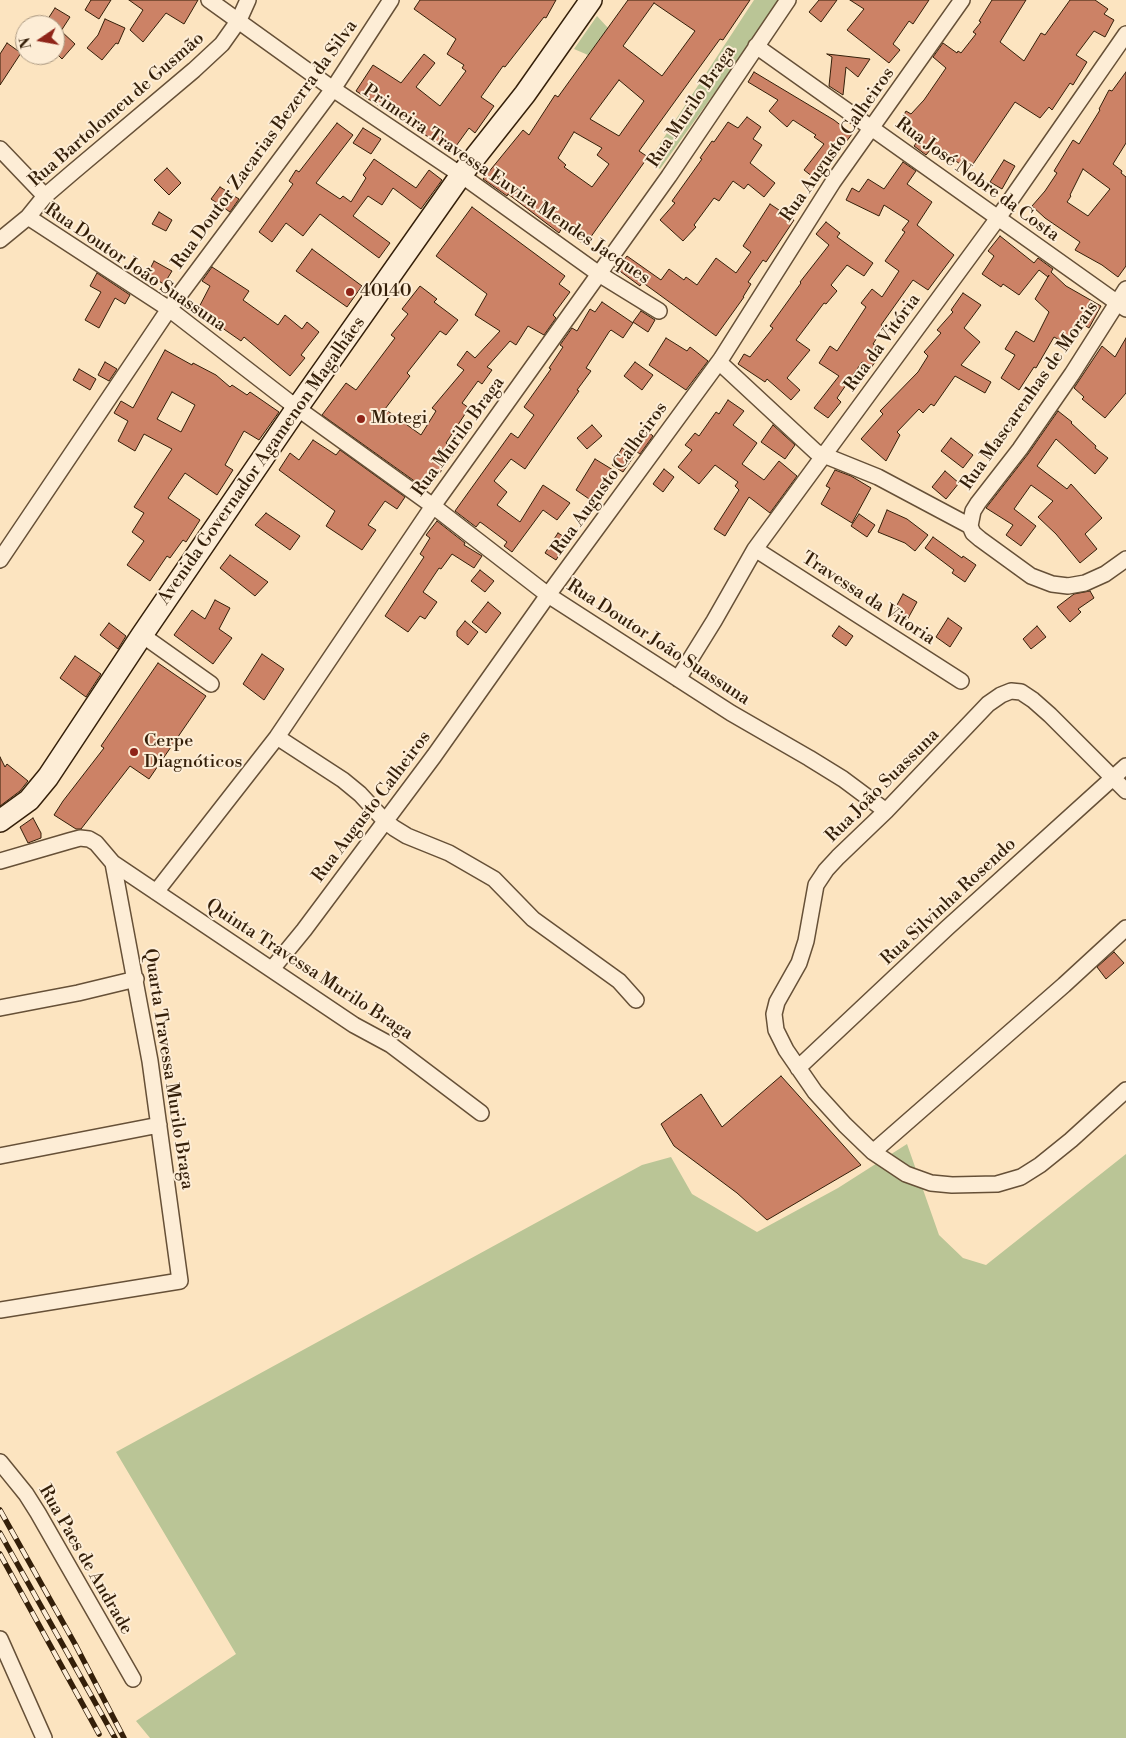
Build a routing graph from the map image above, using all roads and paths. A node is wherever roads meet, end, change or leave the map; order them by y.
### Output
1 (209, 0) edge
2 (248, 0) edge
3 (391, 0) edge
4 (591, 0) edge
5 (788, 0) edge
6 (962, 0) edge
7 (239, 20) junction
8 (1126, 34) edge
9 (756, 46) junction
10 (333, 89) junction
11 (872, 128) junction
12 (0, 149) edge
13 (461, 175) junction
14 (45, 196) junction
15 (28, 217) junction
16 (998, 218) junction
17 (0, 240) edge
18 (599, 274) junction
19 (1126, 289) edge
20 (1122, 306) edge
21 (169, 309) junction
22 (659, 311) dead end
23 (719, 362) junction
24 (297, 408) junction
25 (824, 455) junction
26 (433, 506) junction
27 (970, 526) junction
28 (755, 549) junction
29 (3, 550) edge
30 (1126, 559) edge
31 (548, 595) junction
32 (142, 635) junction
33 (678, 679) junction
34 (961, 681) dead end
35 (211, 684) dead end
36 (278, 737) junction
37 (1126, 766) edge
38 (1114, 777) junction
39 (1126, 790) edge
40 (886, 811) junction
41 (0, 821) edge
42 (385, 822) junction
43 (0, 861) edge
44 (113, 863) junction
45 (156, 892) junction
46 (1126, 928) edge
47 (272, 969) junction
48 (136, 979) junction
49 (636, 1000) dead end
50 (0, 1008) edge
51 (798, 1068) junction
52 (1126, 1090) edge
53 (482, 1113) dead end
54 (159, 1125) junction
55 (873, 1152) junction
56 (0, 1156) edge
57 (0, 1310) edge
58 (0, 1462) edge
59 (0, 1639) edge
60 (133, 1679) dead end
61 (44, 1738) edge

1 - 7 street, Primeira Travessa Euvira Mendes Jacques
2 - 7 street, Rua Bartolomeu de Gusmão
3 - 10 street, Rua Doutor Zacarias Bezerra da Silva
4 - 13 main road, Avenida Governador Agamenon Magalhães
5 - 9 street, Rua Murilo Braga
6 - 11 street, Rua Augusto Calheiros
7 - 10 street, Primeira Travessa Euvira Mendes Jacques
7 - 14 street, Rua Bartolomeu de Gusmão
8 - 16 street, Rua da Vitória
9 - 11 street, Rua José Nobre da Costa
9 - 18 street, Rua Murilo Braga
10 - 13 street, Primeira Travessa Euvira Mendes Jacques
10 - 21 street, Rua Doutor Zacarias Bezerra da Silva
11 - 16 street, Rua José Nobre da Costa
11 - 23 street, Rua Augusto Calheiros
12 - 14 street
13 - 18 street, Primeira Travessa Euvira Mendes Jacques
13 - 24 main road, Avenida Governador Agamenon Magalhães
14 - 15 street, Rua Bartolomeu de Gusmão
15 - 17 street, Rua Bartolomeu de Gusmão
15 - 21 street, Rua Doutor João Suassuna
16 - 20 street, Rua José Nobre da Costa
16 - 25 street, Rua da Vitória
18 - 22 street, Primeira Travessa Euvira Mendes Jacques
18 - 26 street, Rua Murilo Braga
19 - 20 street, Rua Mascarenhas de Morais
20 - 27 street, Rua Mascarenhas de Morais
21 - 24 street, Rua Doutor João Suassuna
21 - 29 street, Rua Doutor Zacarias Bezerra da Silva
23 - 25 street
23 - 31 street, Rua Augusto Calheiros
24 - 26 street, Rua Doutor João Suassuna
24 - 32 main road, Avenida Governador Agamenon Magalhães
25 - 27 street
25 - 28 street, Rua da Vitória
26 - 31 street, Rua Doutor João Suassuna
26 - 36 street, Rua Murilo Braga
27 - 30 street
28 - 33 street, Rua da Vitória
28 - 34 street, Travessa da Vitoria
31 - 33 street, Rua Doutor João Suassuna
31 - 42 street, Rua Augusto Calheiros
32 - 35 street
32 - 41 main road, Avenida Governador Agamenon Magalhães
33 - 40 street, Rua Doutor João Suassuna
36 - 42 street
36 - 45 street, Rua Murilo Braga
37 - 38 street, Rua Silvinha Rosendo
38 - 39 street, Rua João Suassuna
38 - 40 street, Rua João Suassuna
38 - 51 street, Rua Silvinha Rosendo
40 - 51 street, Rua João Suassuna
42 - 47 street, Rua Augusto Calheiros
42 - 49 street
43 - 44 street
44 - 45 street, Quinta Travessa Murilo Braga
44 - 48 street, Quarta Travessa Murilo Braga
45 - 47 street, Quinta Travessa Murilo Braga
46 - 55 street
47 - 53 street, Quinta Travessa Murilo Braga
48 - 50 street
48 - 54 street, Quarta Travessa Murilo Braga
51 - 55 street, Rua João Suassuna
52 - 55 street, Rua João Suassuna
54 - 56 street
54 - 57 street, Quarta Travessa Murilo Braga
58 - 60 street, Rua Paes de Andrade
59 - 61 street

